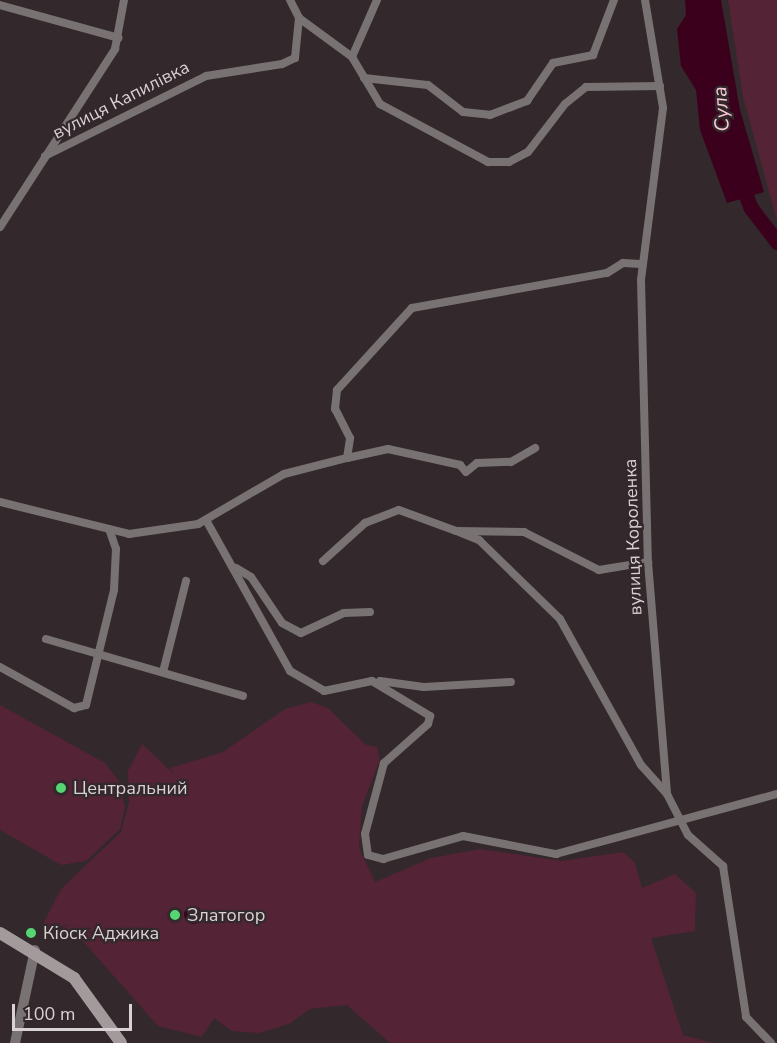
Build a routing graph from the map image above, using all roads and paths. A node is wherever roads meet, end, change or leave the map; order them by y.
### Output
1 (124, 0) edge
2 (290, 0) edge
3 (377, 0) edge
4 (614, 0) edge
5 (645, 0) edge
6 (0, 5) edge
7 (300, 18) junction
8 (119, 38) junction
9 (352, 57) junction
10 (364, 78) junction
11 (660, 86) junction
12 (45, 156) junction
13 (0, 227) edge
14 (641, 264) junction
15 (535, 448) dead end
16 (347, 458) junction
17 (0, 502) edge
18 (206, 520) junction
19 (109, 529) junction
20 (456, 531) junction
21 (323, 561) dead end
22 (648, 562) junction
23 (236, 568) junction
24 (186, 581) dead end
25 (370, 612) dead end
26 (46, 639) dead end
27 (101, 653) junction
28 (0, 667) edge
29 (163, 672) junction
30 (372, 681) junction
31 (512, 682) dead end
32 (243, 696) dead end
33 (667, 794) junction
34 (777, 794) edge
35 (680, 824) junction
36 (0, 933) edge
37 (34, 950) junction
38 (15, 1043) edge
39 (121, 1043) edge
40 (771, 1043) edge

1 - 8 street
2 - 7 street
3 - 9 street
4 - 10 street
5 - 11 street, вулиця Короленка
6 - 8 street
7 - 9 street
7 - 12 street, вулиця Капилівка
8 - 12 street
9 - 10 street
10 - 11 street
11 - 14 street, вулиця Короленка
12 - 13 street
14 - 16 street
14 - 22 street, вулиця Короленка
15 - 16 street
16 - 18 street
17 - 19 street
18 - 19 street
18 - 23 street
19 - 27 street
20 - 21 street
20 - 22 street
20 - 33 street
22 - 33 street, вулиця Короленка
23 - 25 street
23 - 30 street
24 - 29 street
26 - 27 street
27 - 28 street
27 - 29 street
29 - 32 street
30 - 31 street
30 - 35 street
33 - 35 street, вулиця Короленка
34 - 35 street
35 - 40 street, вулиця Короленка
36 - 37 main road
37 - 38 street
37 - 39 main road

